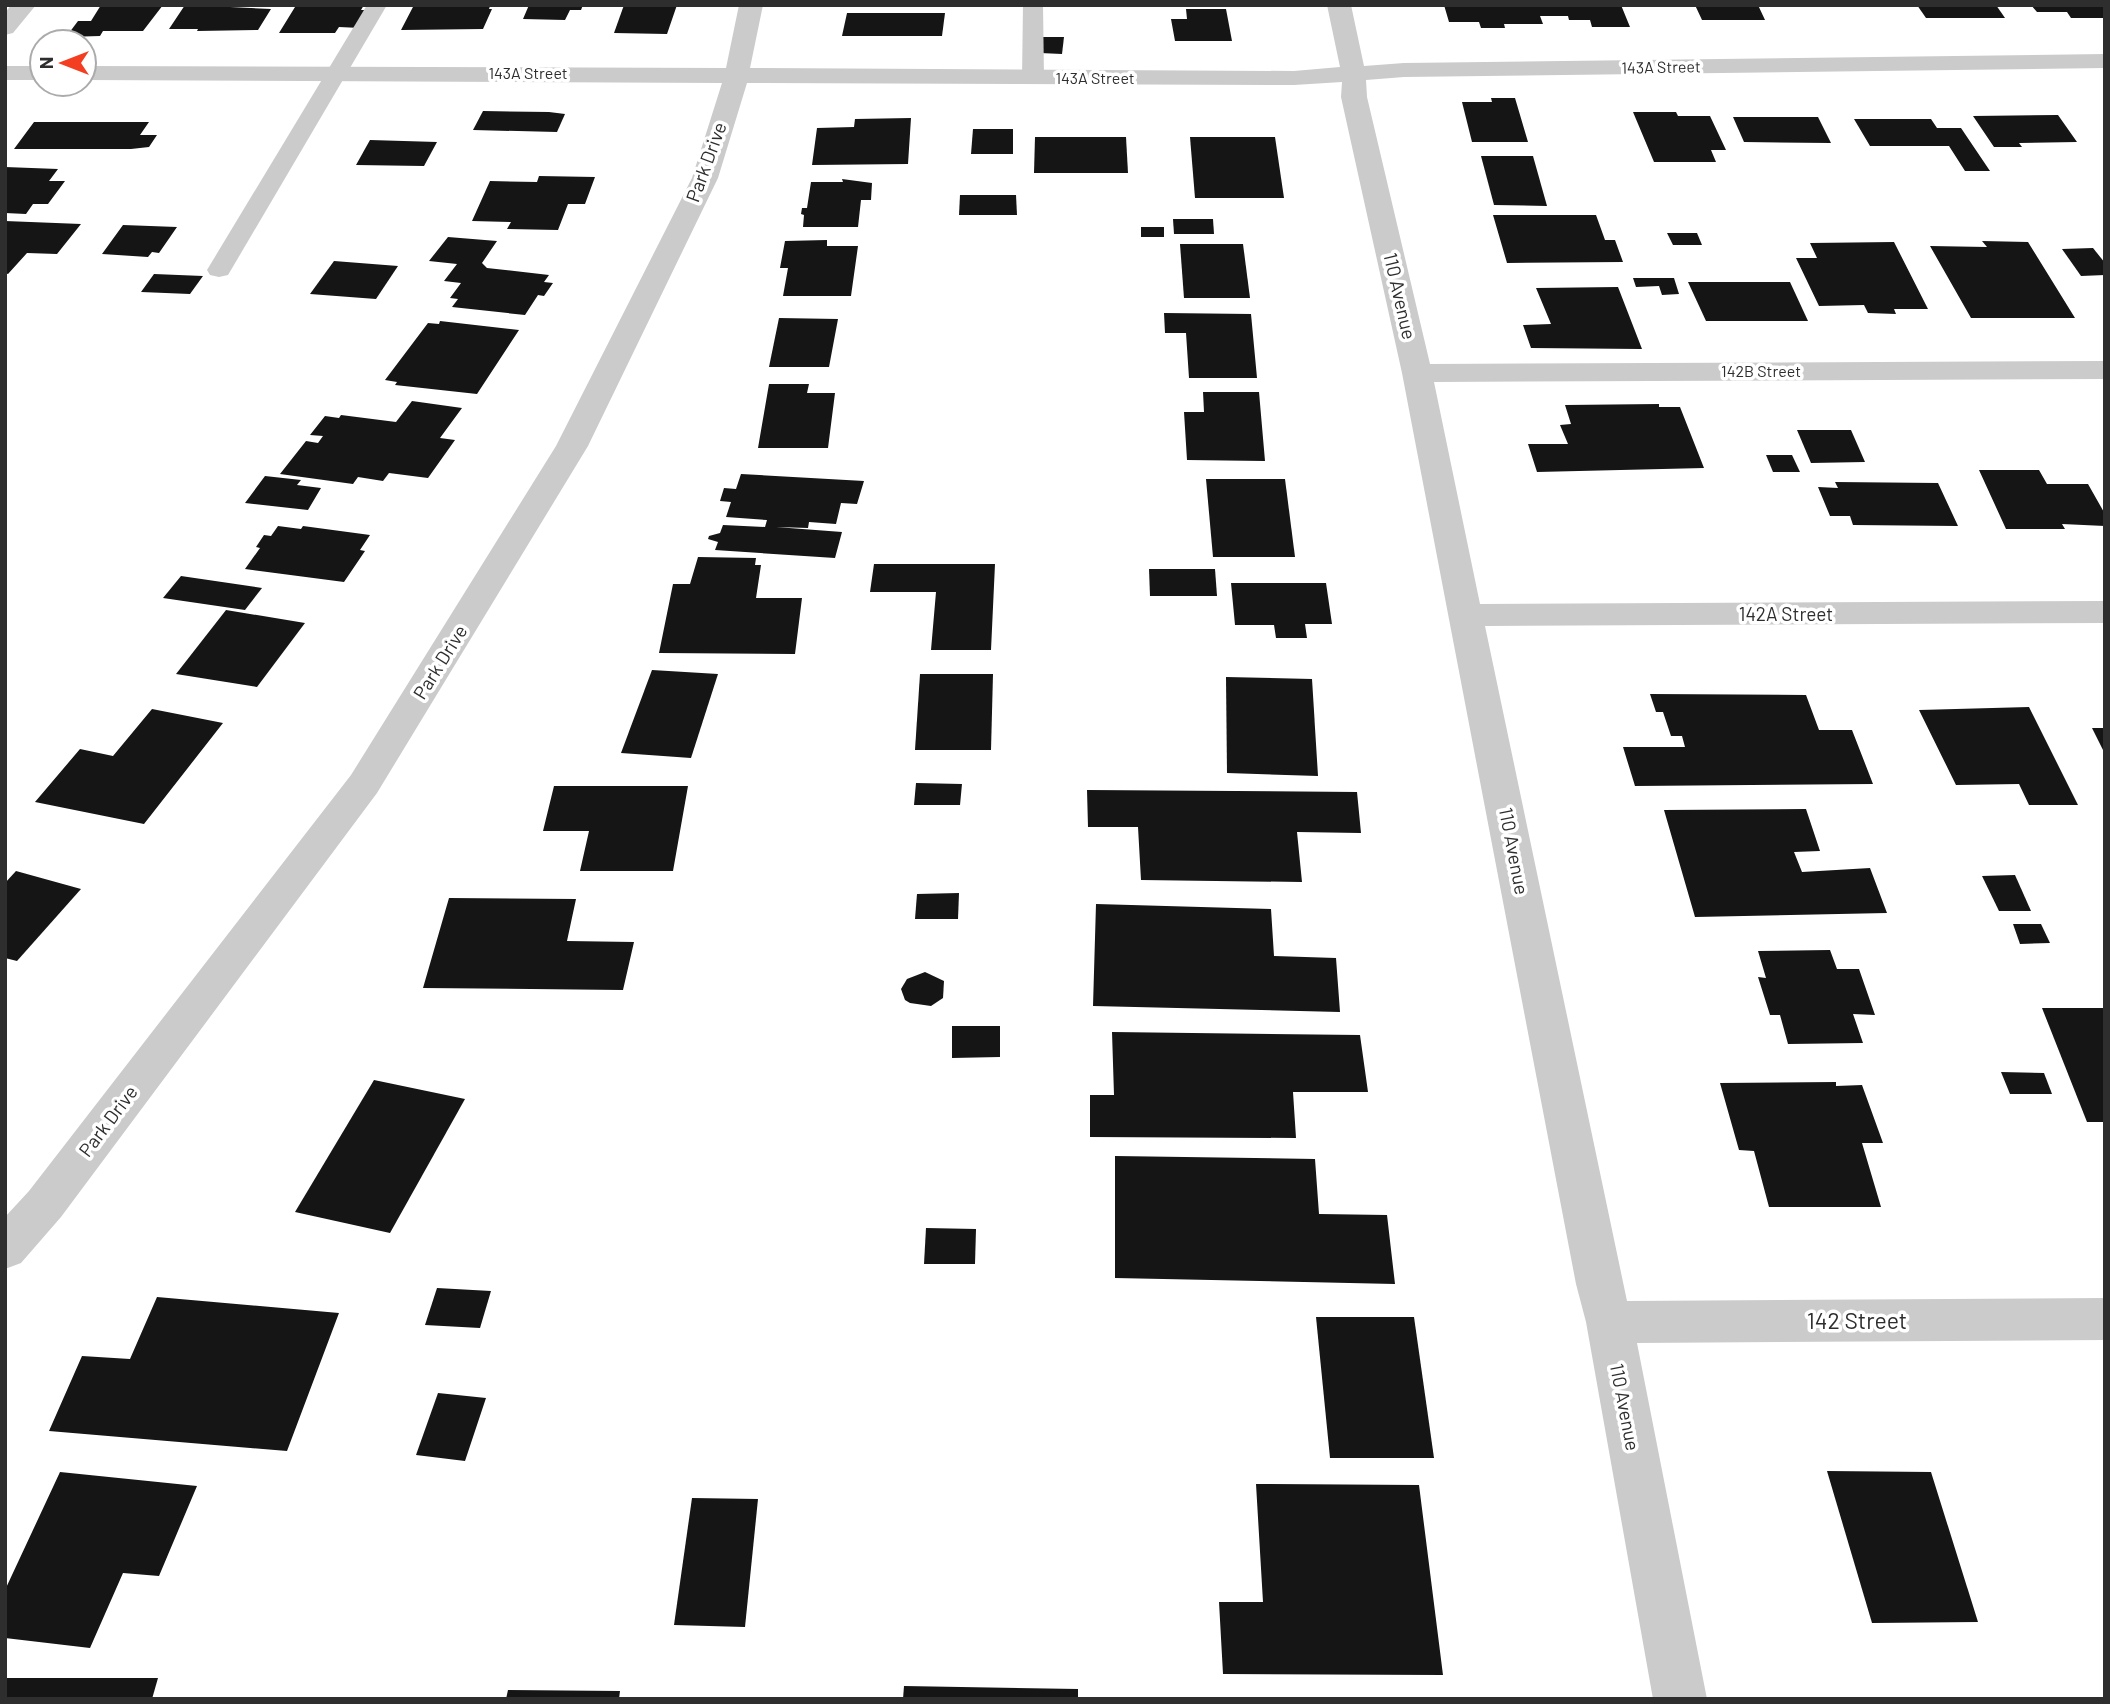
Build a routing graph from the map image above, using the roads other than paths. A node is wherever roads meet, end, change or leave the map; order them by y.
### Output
1 (23, 5) edge
2 (377, 5) edge
3 (751, 5) edge
4 (1032, 5) edge
5 (1339, 5) edge
6 (5, 28) edge
7 (2105, 61) edge
8 (340, 72) junction
9 (5, 73) edge
10 (28, 73) edge
11 (98, 73) edge
12 (737, 74) junction
13 (1354, 74) junction
14 (1033, 78) junction
15 (219, 270) dead end
16 (2105, 370) edge
17 (1417, 373) junction
18 (2105, 612) edge
19 (1467, 615) junction
20 (5, 1249) edge
21 (2105, 1319) edge
22 (1609, 1322) junction
23 (1680, 1699) edge

1 - 6 street
2 - 8 lane
3 - 12 street, Park Drive
4 - 14 lane
5 - 13 street, 110 Avenue
7 - 13 street, 143A Street
8 - 11 street, 143A Street
8 - 12 street, 143A Street
8 - 15 lane
9 - 10 street
12 - 14 street, 143A Street
12 - 20 street, Park Drive
13 - 14 street, 143A Street
13 - 17 street, 110 Avenue
16 - 17 street, 142B Street
17 - 19 street, 110 Avenue
18 - 19 street, 142A Street
19 - 22 street, 110 Avenue
21 - 22 street, 142 Street
22 - 23 street, 110 Avenue

